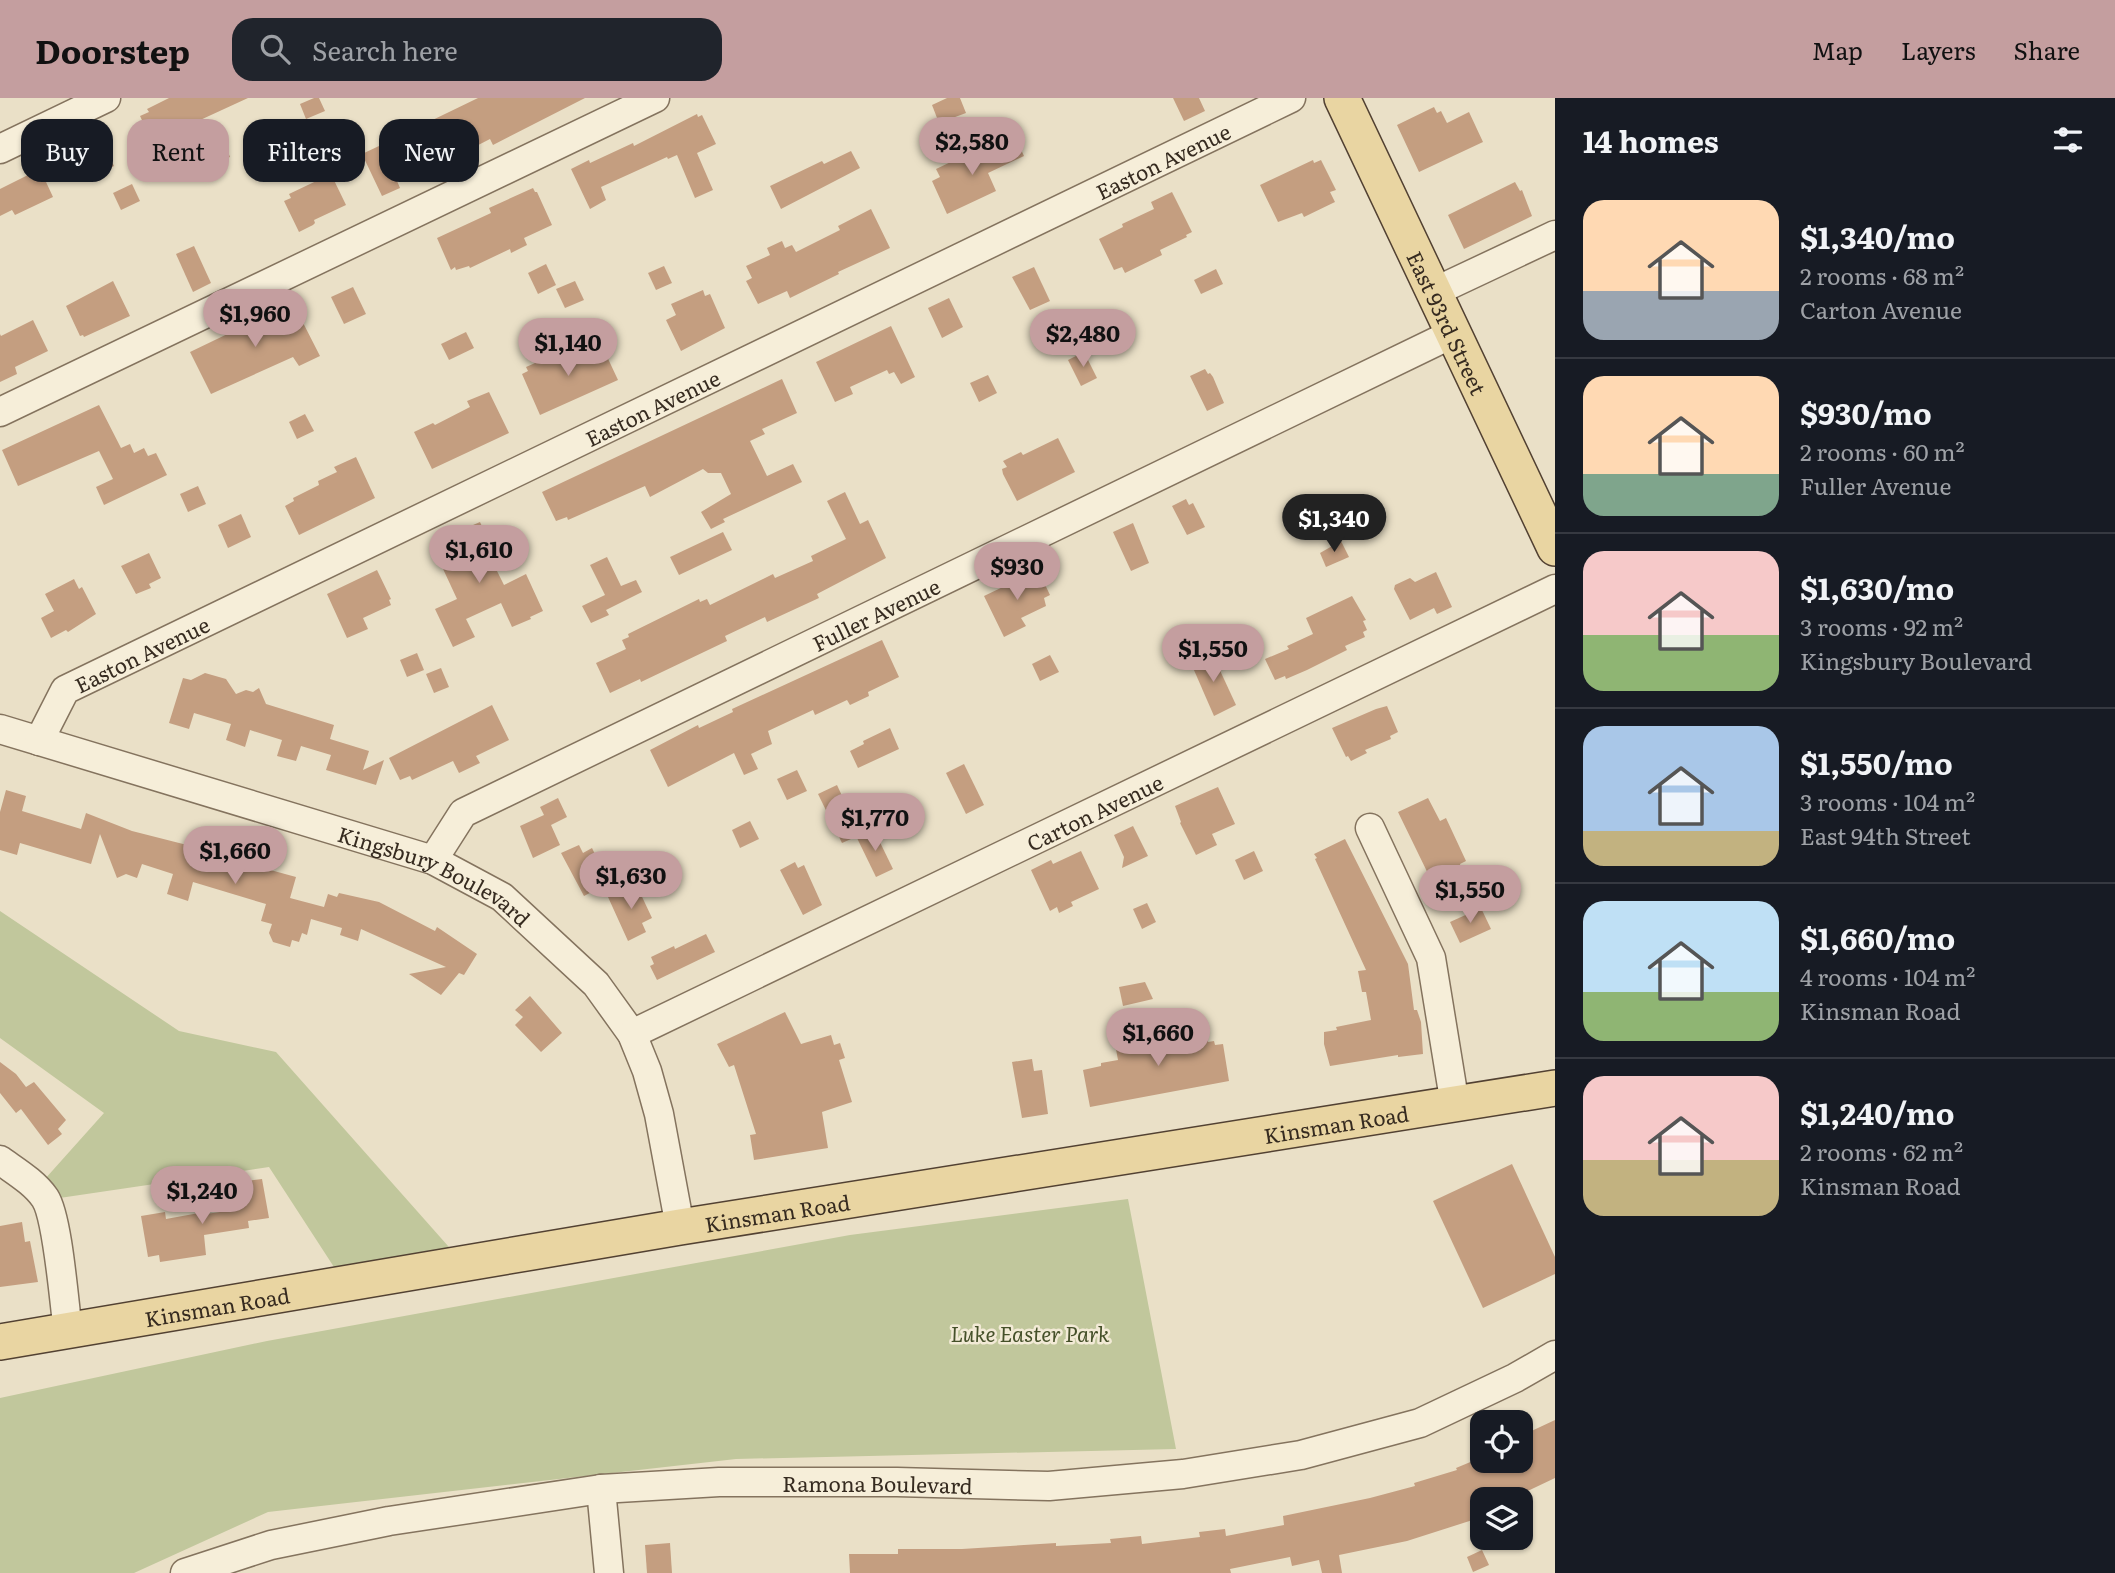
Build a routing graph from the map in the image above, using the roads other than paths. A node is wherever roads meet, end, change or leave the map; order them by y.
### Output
1 (106, 98) edge
2 (655, 98) edge
3 (1291, 98) edge
4 (1345, 99) edge
5 (0, 149) edge
6 (1555, 235) edge
7 (1434, 292) junction
8 (1454, 333) junction
9 (0, 412) edge
10 (1545, 500) edge
11 (1555, 548) edge
12 (1555, 589) edge
13 (0, 729) edge
14 (38, 741) junction
15 (1370, 828) dead end
16 (433, 860) junction
17 (632, 1034) junction
18 (1555, 1088) edge
19 (1455, 1105) junction
20 (0, 1160) edge
21 (680, 1227) junction
22 (68, 1331) junction
23 (0, 1342) edge
24 (1555, 1355) edge
25 (601, 1489) junction
26 (185, 1573) edge
27 (609, 1573) edge

1 - 5 street
2 - 9 street
3 - 14 street, Easton Avenue
4 - 7 main road, East 93rd Street
6 - 7 street
7 - 8 main road, East 93rd Street
8 - 10 main road, East 93rd Street
8 - 16 street, Fuller Avenue
10 - 11 main road, East 93rd Street
12 - 17 street, Carton Avenue
13 - 14 street, Kingsbury Boulevard
14 - 16 street, Kingsbury Boulevard
15 - 19 street
16 - 17 street, Kingsbury Boulevard
17 - 21 street, Kingsbury Boulevard
18 - 19 main road, Kinsman Road
19 - 21 main road, Kinsman Road
20 - 22 street
21 - 22 main road, Kinsman Road
22 - 23 main road, Kinsman Road
24 - 25 street, Ramona Boulevard
25 - 26 street, Ramona Boulevard
25 - 27 street

